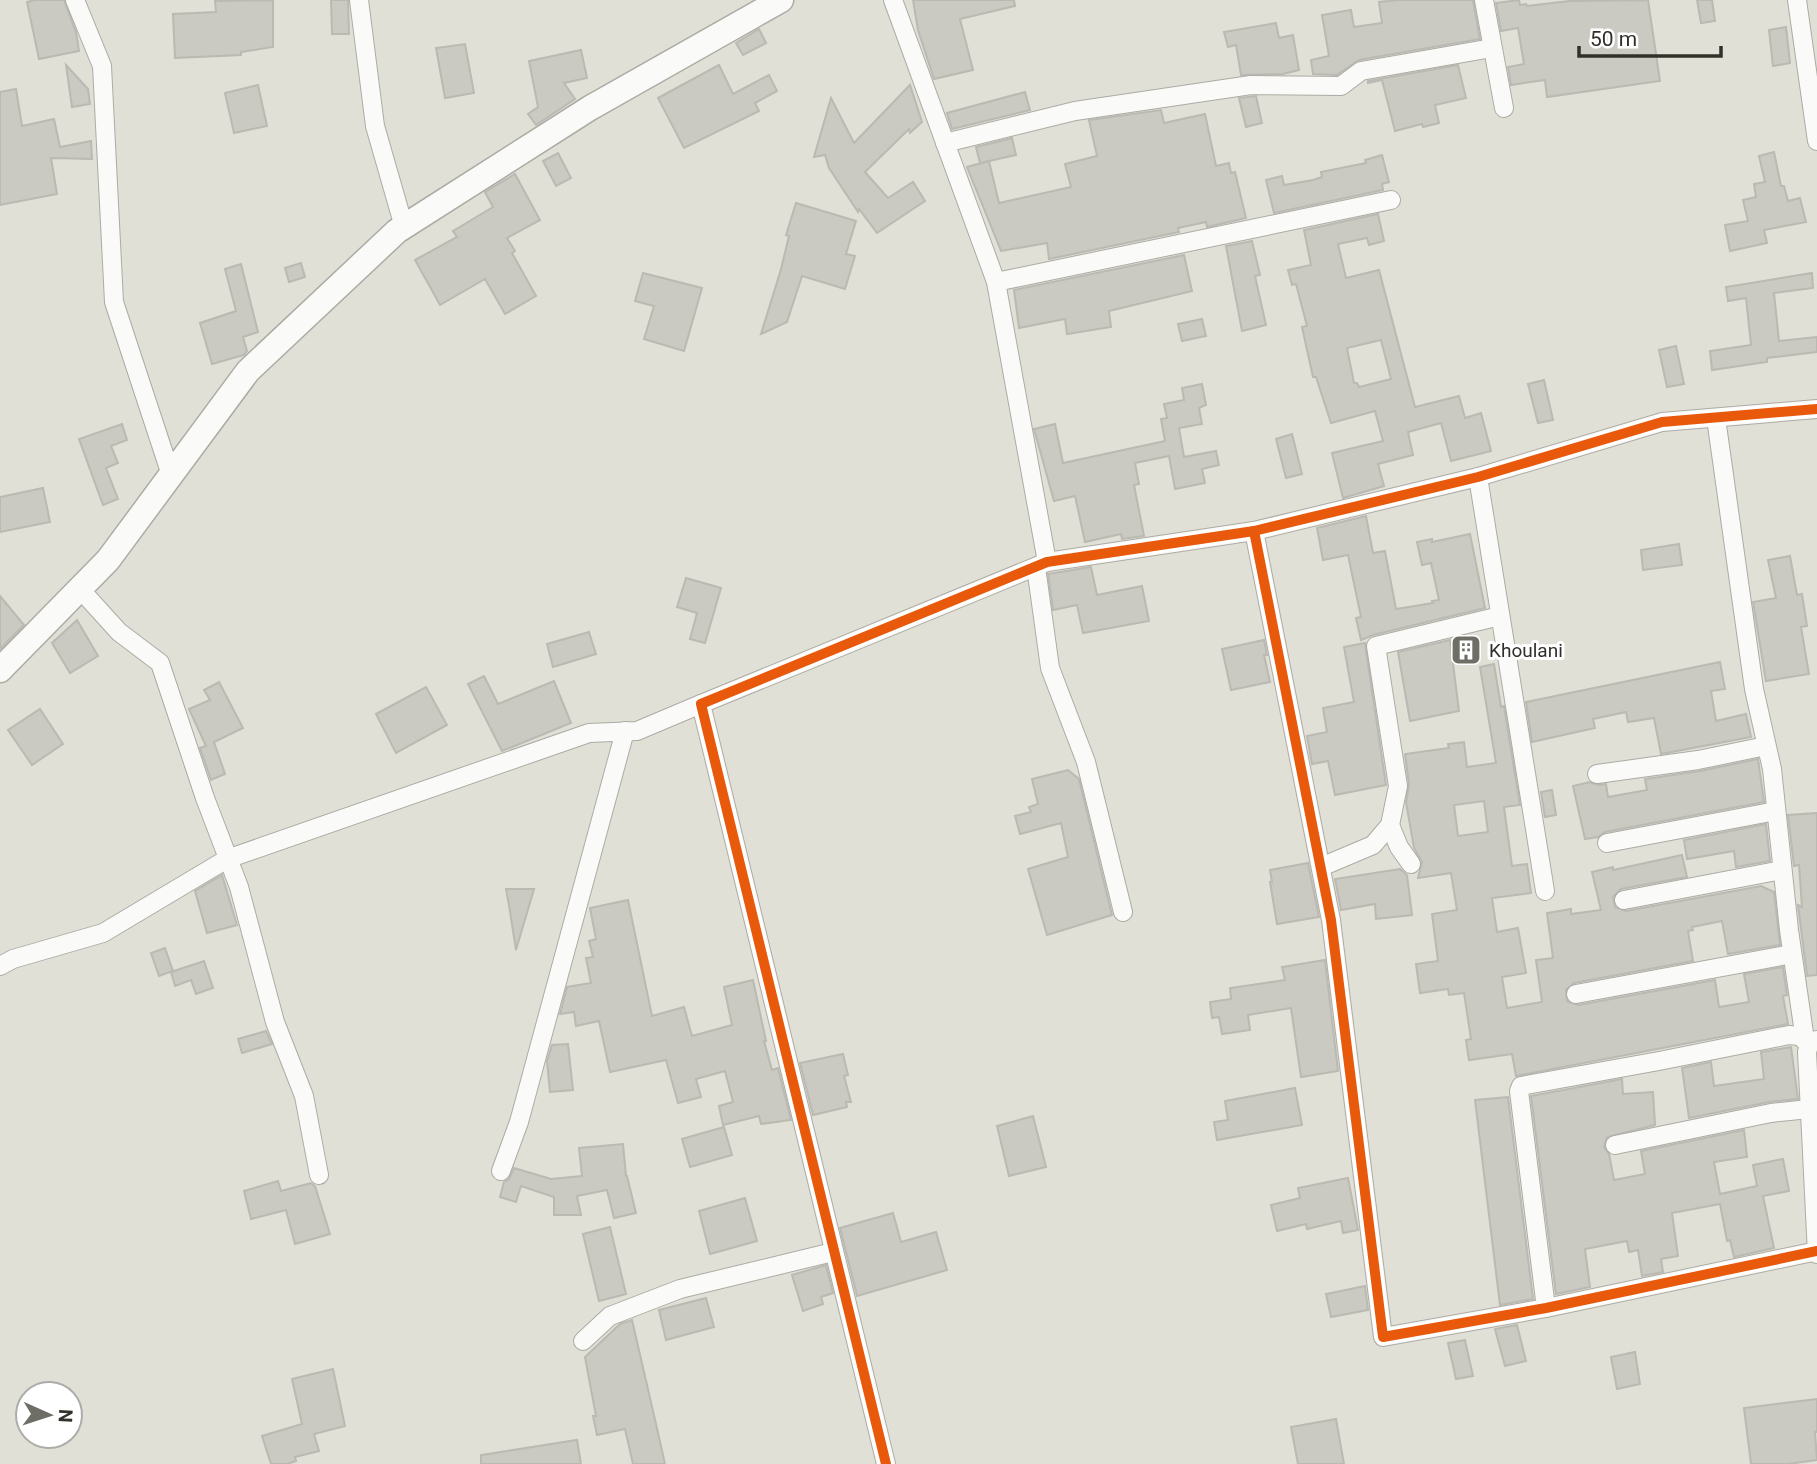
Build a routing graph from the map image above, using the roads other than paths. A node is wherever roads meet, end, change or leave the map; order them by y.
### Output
1 (75, 0) edge
2 (359, 0) edge
3 (781, 0) edge
4 (893, 0) edge
5 (1485, 0) edge
6 (1797, 0) edge
7 (1492, 48) junction
8 (1504, 108) dead end
9 (1817, 141) edge
10 (945, 143) junction
11 (1391, 200) dead end
12 (404, 227) junction
13 (996, 282) junction
14 (1817, 410) edge
15 (1716, 418) junction
16 (171, 475) junction
17 (1478, 477) junction
18 (1254, 531) junction
19 (1041, 565) junction
20 (80, 589) junction
21 (1500, 616) junction
22 (0, 670) edge
23 (701, 704) junction
24 (625, 731) junction
25 (1766, 746) junction
26 (1597, 774) dead end
27 (1776, 811) junction
28 (1390, 825) junction
29 (1606, 843) dead end
30 (227, 859) junction
31 (1411, 864) dead end
32 (1321, 867) junction
33 (1783, 870) junction
34 (1545, 891) dead end
35 (1625, 900) dead end
36 (1124, 912) dead end
37 (1792, 954) junction
38 (0, 966) edge
39 (1576, 994) dead end
40 (1810, 1041) edge
41 (1810, 1109) junction
42 (1615, 1145) dead end
43 (501, 1171) dead end
44 (318, 1175) dead end
45 (833, 1252) junction
46 (1817, 1252) edge
47 (1546, 1308) junction
48 (583, 1341) dead end
49 (886, 1464) edge

1 - 16 street
2 - 12 street
3 - 12 street
4 - 10 street
5 - 7 street
6 - 9 street
7 - 8 street
7 - 10 street
10 - 13 street
11 - 13 street
12 - 16 street
13 - 19 street
14 - 15 street
15 - 17 street
15 - 25 street
16 - 20 street
17 - 18 street
17 - 21 street
18 - 19 street
18 - 32 street
19 - 23 street
19 - 36 street
20 - 22 street
20 - 30 street
21 - 28 street
21 - 34 street
23 - 24 street
23 - 45 street
24 - 30 street
24 - 43 street
25 - 26 street
25 - 27 street
27 - 29 street
27 - 33 street
28 - 31 street
28 - 32 street
30 - 38 street
30 - 44 street
32 - 47 street
33 - 35 street
33 - 37 street
37 - 39 street
37 - 40 street
40 - 41 street
40 - 47 street
41 - 42 street
41 - 46 street
45 - 48 street
45 - 49 street
46 - 47 street

